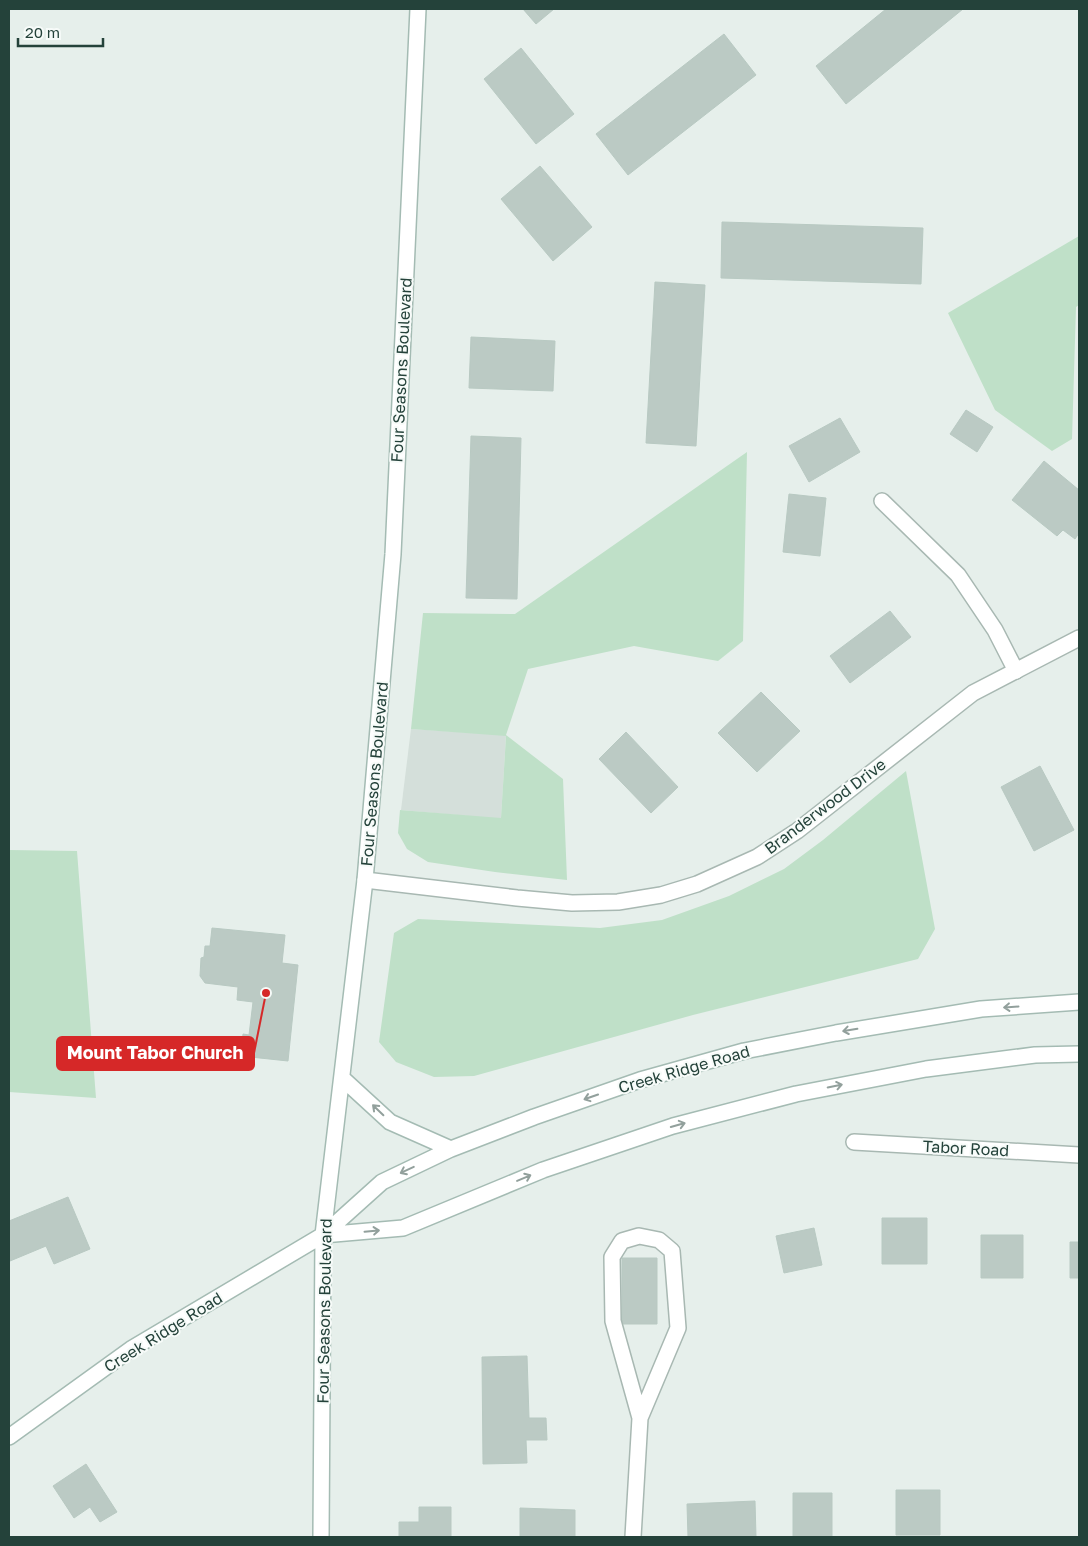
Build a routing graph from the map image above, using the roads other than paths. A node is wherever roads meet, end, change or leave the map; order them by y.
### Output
1 (418, 9) edge
2 (882, 501) dead end
3 (1079, 638) edge
4 (1016, 671) junction
5 (365, 880) junction
6 (1079, 1002) edge
7 (1079, 1054) edge
8 (342, 1078) junction
9 (854, 1142) dead end
10 (451, 1149) junction
11 (1079, 1154) edge
12 (323, 1235) junction
13 (640, 1418) junction
14 (9, 1437) edge
15 (321, 1537) edge
16 (633, 1537) edge

1 - 5 street, Four Seasons Boulevard
2 - 4 street
3 - 4 street, Branderwood Drive
4 - 5 street, Branderwood Drive
5 - 8 street, Four Seasons Boulevard
6 -> 10 street, Creek Ridge Road
12 -> 7 street, Creek Ridge Road
10 -> 8 street
8 - 12 street, Four Seasons Boulevard
9 - 11 street, Tabor Road
10 -> 12 street, Creek Ridge Road
12 - 14 street, Creek Ridge Road
12 - 15 street, Four Seasons Boulevard
13 - 13 street
13 - 16 street

